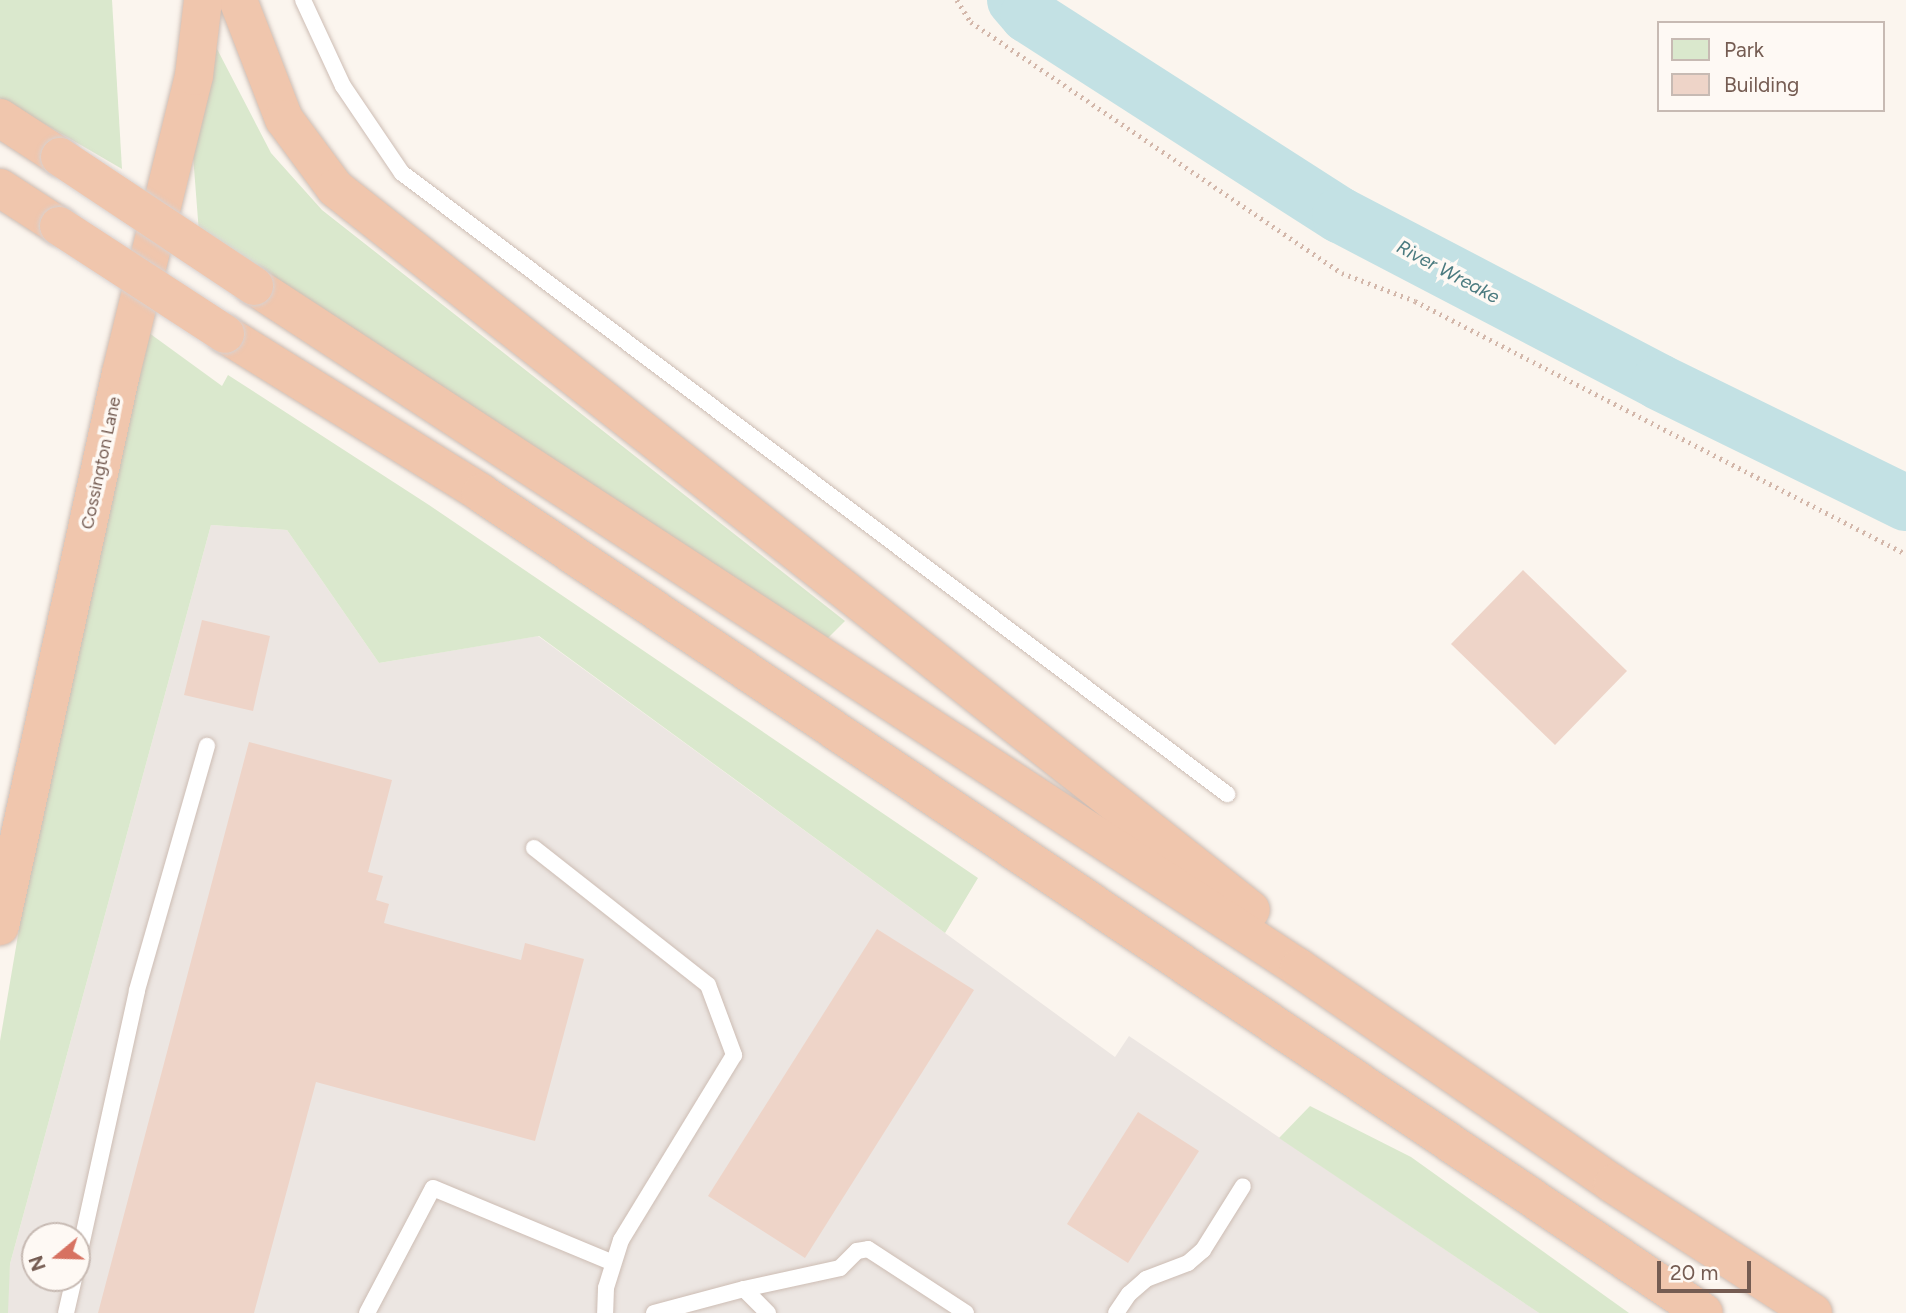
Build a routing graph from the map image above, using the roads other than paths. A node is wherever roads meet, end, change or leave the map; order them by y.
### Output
1 (203, 0) edge
2 (237, 0) edge
3 (303, 0) edge
4 (0, 118) edge
5 (0, 188) edge
6 (207, 746) dead end
7 (1227, 794) dead end
8 (534, 848) dead end
9 (0, 926) edge
10 (1299, 968) junction
11 (1243, 1186) dead end
12 (86, 1222) edge
13 (613, 1263) junction
14 (744, 1289) junction
15 (71, 1292) edge
16 (66, 1313) edge
17 (367, 1313) edge
18 (605, 1313) edge
19 (654, 1313) edge
20 (768, 1313) edge
21 (965, 1313) edge
22 (1116, 1313) edge
23 (1704, 1313) edge
24 (1813, 1313) edge

1 - 9 highway, Cossington Lane
2 - 10 highway
3 - 7 lane
4 - 10 highway, bridge
5 - 23 highway, bridge
6 - 12 lane
8 - 13 lane
10 - 24 highway
11 - 22 lane
13 - 17 lane
13 - 18 lane
14 - 19 lane
14 - 20 lane
14 - 21 lane
15 - 16 lane

